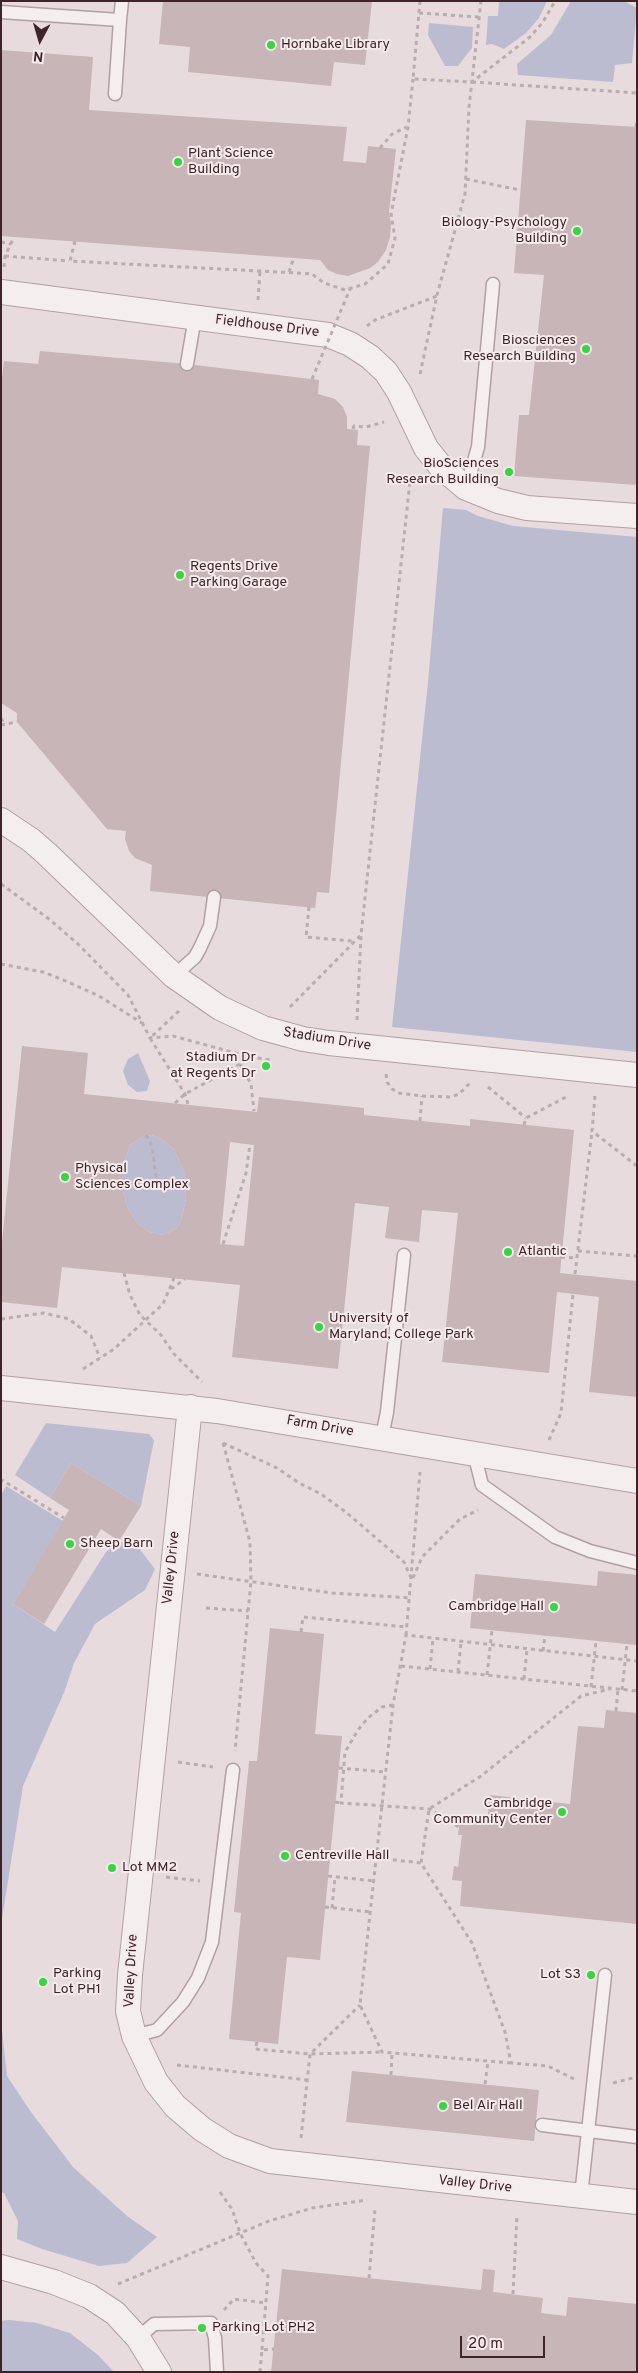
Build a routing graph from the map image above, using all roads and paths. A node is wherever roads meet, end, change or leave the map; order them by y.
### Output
1 (122, 1) edge
2 (420, 1) edge
3 (481, 1) edge
4 (555, 1) edge
5 (1, 12) edge
6 (419, 12) junction
7 (479, 18) junction
8 (120, 20) junction
9 (413, 79) junction
10 (472, 82) junction
11 (637, 93) edge
12 (115, 94) dead end
13 (637, 121) edge
14 (408, 127) junction
15 (636, 127) edge
16 (380, 148) dead end
17 (466, 179) junction
18 (520, 190) dead end
19 (14, 237) dead end
20 (75, 241) dead end
21 (1, 242) edge
22 (11, 244) junction
23 (294, 257) dead end
24 (70, 261) junction
25 (260, 271) junction
26 (289, 272) junction
27 (493, 284) dead end
28 (350, 290) junction
29 (1, 292) edge
30 (438, 295) junction
31 (258, 304) dead end
32 (195, 317) junction
33 (365, 327) dead end
34 (187, 364) dead end
35 (420, 375) dead end
36 (312, 379) dead end
37 (389, 420) dead end
38 (353, 429) dead end
39 (410, 480) dead end
40 (466, 488) junction
41 (637, 516) edge
42 (1, 718) edge
43 (17, 722) dead end
44 (3, 724) edge
45 (1, 820) edge
46 (214, 898) dead end
47 (309, 907) dead end
48 (361, 935) junction
49 (353, 941) junction
50 (1, 964) edge
51 (174, 976) junction
52 (357, 1020) dead end
53 (144, 1024) dead end
54 (271, 1030) junction
55 (240, 1064) junction
56 (386, 1070) dead end
57 (637, 1075) edge
58 (473, 1078) dead end
59 (485, 1084) dead end
60 (596, 1091) dead end
61 (570, 1094) dead end
62 (422, 1096) junction
63 (174, 1103) dead end
64 (254, 1111) dead end
65 (526, 1118) junction
66 (420, 1121) dead end
67 (524, 1125) dead end
68 (592, 1131) junction
69 (146, 1135) dead end
70 (250, 1144) dead end
71 (637, 1166) edge
72 (158, 1185) dead end
73 (223, 1244) dead end
74 (578, 1251) junction
75 (404, 1255) dead end
76 (637, 1256) edge
77 (561, 1257) dead end
78 (577, 1258) junction
79 (124, 1274) dead end
80 (575, 1274) dead end
81 (174, 1278) dead end
82 (185, 1280) dead end
83 (170, 1290) junction
84 (573, 1294) dead end
85 (1, 1319) edge
86 (145, 1322) junction
87 (100, 1358) junction
88 (79, 1370) dead end
89 (206, 1386) dead end
90 (1, 1388) edge
91 (190, 1407) junction
92 (382, 1437) junction
93 (548, 1443) dead end
94 (474, 1453) junction
95 (637, 1480) edge
96 (1, 1482) edge
97 (418, 1491) dead end
98 (478, 1510) dead end
99 (64, 1518) dead end
100 (637, 1563) edge
101 (197, 1574) dead end
102 (412, 1580) junction
103 (251, 1581) junction
104 (410, 1598) junction
105 (206, 1608) dead end
106 (248, 1611) junction
107 (407, 1627) junction
108 (492, 1630) dead end
109 (302, 1632) dead end
110 (406, 1636) junction
111 (545, 1636) dead end
112 (433, 1638) junction
113 (596, 1641) dead end
114 (462, 1642) junction
115 (627, 1644) dead end
116 (491, 1645) junction
117 (527, 1649) junction
118 (543, 1651) junction
119 (594, 1656) junction
120 (625, 1660) junction
121 (637, 1661) edge
122 (400, 1666) junction
123 (430, 1669) junction
124 (458, 1672) junction
125 (487, 1675) junction
126 (524, 1679) junction
127 (591, 1686) junction
128 (610, 1688) junction
129 (620, 1690) junction
130 (637, 1691) edge
131 (393, 1705) junction
132 (616, 1711) dead end
133 (172, 1761) dead end
134 (338, 1768) dead end
135 (344, 1769) junction
136 (233, 1770) junction
137 (386, 1772) junction
138 (335, 1802) dead end
139 (341, 1803) junction
140 (384, 1806) junction
141 (429, 1809) junction
142 (459, 1827) dead end
143 (377, 1858) junction
144 (421, 1863) junction
145 (160, 1876) dead end
146 (328, 1876) dead end
147 (334, 1877) junction
148 (374, 1880) junction
149 (218, 1884) junction
150 (325, 1907) dead end
151 (332, 1908) junction
152 (371, 1912) junction
153 (605, 1975) dead end
154 (360, 2005) junction
155 (134, 2036) junction
156 (256, 2042) dead end
157 (382, 2052) junction
158 (392, 2053) junction
159 (310, 2054) junction
160 (488, 2061) junction
161 (511, 2063) junction
162 (174, 2064) dead end
163 (391, 2075) dead end
164 (307, 2080) junction
165 (484, 2084) dead end
166 (593, 2088) junction
167 (542, 2125) dead end
168 (302, 2130) dead end
169 (588, 2131) junction
170 (637, 2137) edge
171 (220, 2192) dead end
172 (581, 2196) junction
173 (367, 2200) dead end
174 (637, 2202) edge
175 (375, 2209) dead end
176 (517, 2213) dead end
177 (240, 2233) junction
178 (1, 2267) edge
179 (369, 2278) dead end
180 (110, 2287) dead end
181 (513, 2294) dead end
182 (266, 2303) junction
183 (212, 2323) junction
184 (138, 2338) junction
185 (274, 2349) dead end
186 (262, 2350) junction
187 (159, 2372) edge
188 (217, 2372) edge
189 (260, 2372) edge

1 - 8 lane
2 - 6 path
3 - 7 path
4 - 10 path
5 - 8 lane
6 - 7 path
6 - 9 path
7 - 10 path
8 - 12 lane
9 - 10 path
9 - 14 path
10 - 11 path
10 - 17 path
13 - 15 path
14 - 16 path
14 - 28 path
17 - 18 path
17 - 30 path
19 - 22 path
20 - 24 path
21 - 22 path
22 - 24 path
23 - 26 path
24 - 25 path
25 - 26 path
25 - 31 path
26 - 28 path
27 - 40 lane
28 - 36 path, bridge
29 - 32 street, Fieldhouse Drive
30 - 33 path
30 - 35 path
32 - 34 lane
32 - 40 street, Fieldhouse Drive
37 - 38 path
39 - 48 path
40 - 41 street, Fieldhouse Drive
42 - 44 path
43 - 44 path
45 - 51 street, Stadium Drive
46 - 51 lane
47 - 49 path
48 - 49 path
48 - 52 path
49 - 54 path
50 - 53 path
51 - 54 street, Stadium Drive
54 - 55 path
54 - 57 street, Stadium Drive
55 - 63 path
55 - 64 path
56 - 62 path
58 - 62 path
59 - 65 path
60 - 68 path
61 - 65 path
62 - 66 path
65 - 67 path
68 - 71 path
68 - 74 path
69 - 72 path
70 - 73 path
74 - 76 path
74 - 78 path
75 - 92 lane
77 - 78 path
78 - 80 path
79 - 86 path
81 - 83 path
82 - 83 path
83 - 86 path
84 - 93 path
85 - 87 path
86 - 87 path
86 - 89 path
87 - 88 path
90 - 91 street, Farm Drive
91 - 92 street, Farm Drive
91 - 155 street, Valley Drive
92 - 94 street, Farm Drive
94 - 95 street, Farm Drive
94 - 100 lane
96 - 99 path
97 - 102 path
98 - 102 path
101 - 103 path
102 - 103 path
102 - 104 path
103 - 104 path
103 - 106 path
104 - 107 path
105 - 106 path
106 - 136 path
107 - 109 path
107 - 110 path
108 - 116 path
110 - 112 path
110 - 122 path
111 - 118 path
112 - 114 path
112 - 123 path
113 - 119 path
114 - 116 path
114 - 124 path
115 - 120 path
116 - 117 path
116 - 125 path
117 - 118 path
117 - 126 path
118 - 119 path
119 - 120 path
119 - 127 path
120 - 121 path
120 - 129 path
122 - 123 path
122 - 131 path
123 - 124 path
124 - 125 path
125 - 126 path
126 - 127 path
127 - 128 path
128 - 129 path
128 - 141 path
129 - 130 path
129 - 132 path
131 - 135 path
131 - 137 path
133 - 136 path
134 - 135 path
135 - 137 path
135 - 139 path
136 - 149 lane
137 - 140 path
138 - 139 path
139 - 140 path
140 - 141 path
140 - 143 path
141 - 142 path
141 - 144 path
143 - 144 path
143 - 148 path
144 - 161 path
145 - 149 path
146 - 147 path
147 - 148 path
147 - 151 path
148 - 152 path
149 - 155 lane
150 - 151 path
151 - 152 path
152 - 154 path
153 - 166 lane
154 - 157 path
154 - 159 path
155 - 172 street, Valley Drive
156 - 159 path
157 - 158 path
157 - 159 path
158 - 160 path
158 - 163 path
159 - 164 path
160 - 161 path
160 - 165 path
161 - 166 path
162 - 164 path
164 - 168 path
166 - 169 lane
167 - 169 lane
169 - 170 lane
169 - 172 lane
171 - 177 path
172 - 174 street, Valley Drive
173 - 177 path
175 - 179 path
176 - 181 path
177 - 180 path
177 - 182 path
178 - 184 street
182 - 183 path
182 - 186 path
183 - 184 lane
183 - 188 lane
184 - 187 street
185 - 186 path
186 - 189 path

